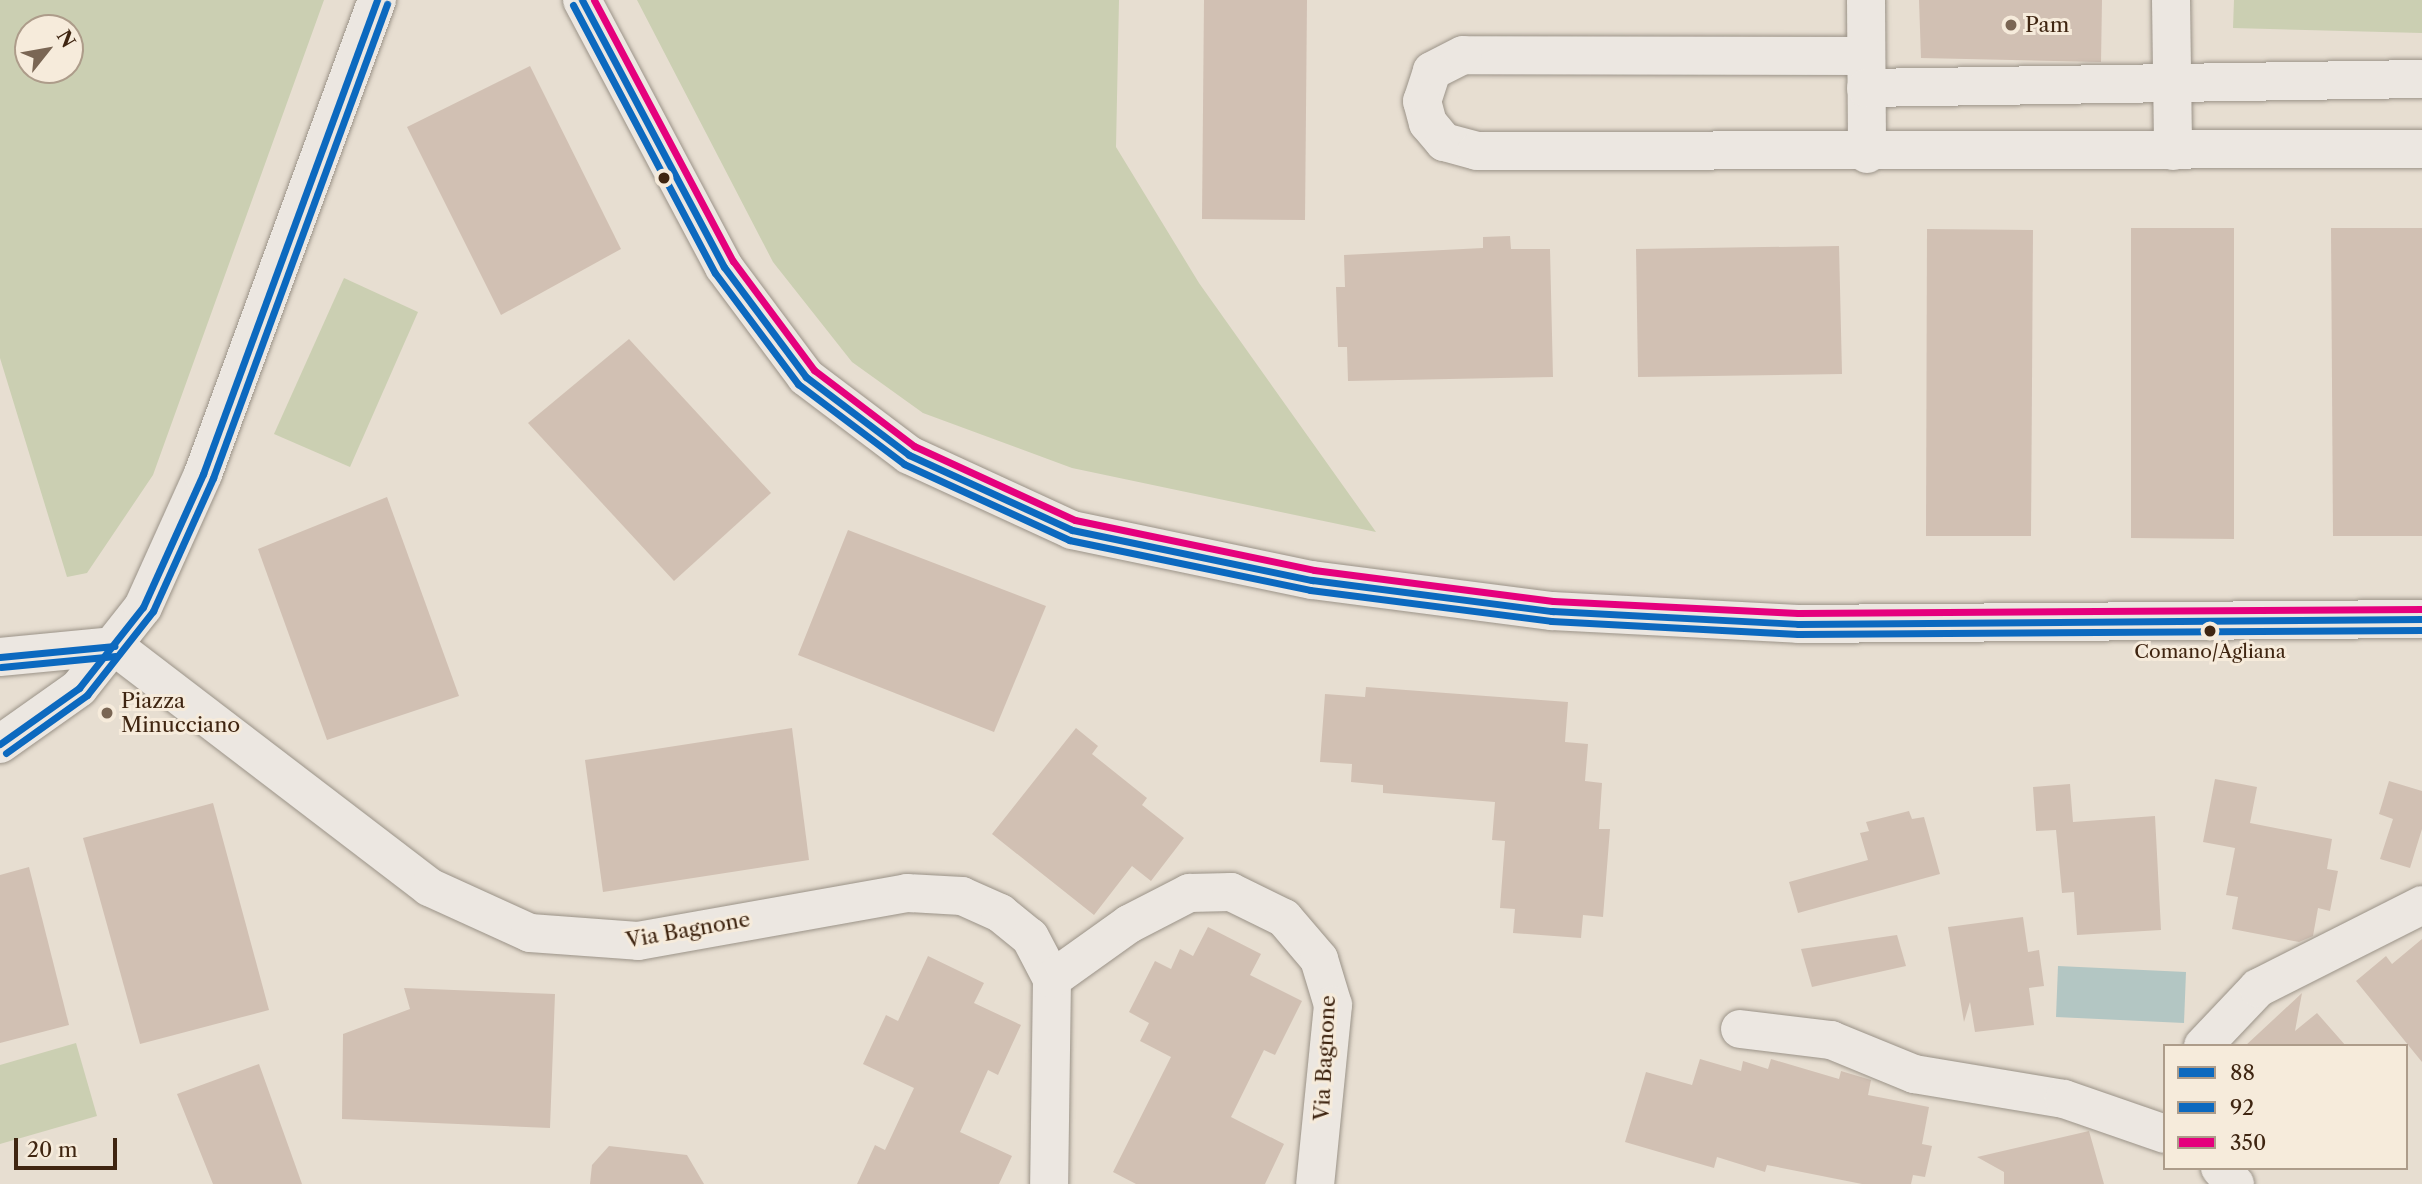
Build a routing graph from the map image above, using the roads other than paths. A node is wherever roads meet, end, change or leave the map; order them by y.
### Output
1 (377, 0) edge
2 (582, 0) edge
3 (1866, 0) edge
4 (2171, 0) edge
5 (1866, 72) junction
6 (2422, 79) edge
7 (2171, 83) junction
8 (2422, 149) edge
9 (2173, 151) junction
10 (1867, 154) junction
11 (2422, 619) edge
12 (114, 646) junction
13 (0, 657) edge
14 (0, 744) edge
15 (2422, 905) edge
16 (1052, 979) junction
17 (1740, 1029) dead end
18 (2205, 1044) edge
19 (2163, 1133) edge
20 (2222, 1170) edge
21 (1049, 1184) edge
22 (1315, 1184) edge
23 (2235, 1184) edge

1 - 12 street
2 - 11 street
3 - 5 street
4 - 7 street
5 - 7 street
5 - 10 street
5 - 10 street
6 - 7 street
7 - 9 street
8 - 9 street
9 - 10 street
12 - 13 street
12 - 14 street
12 - 16 street, Via Bagnone
15 - 18 street
16 - 21 street, Via Bagnone
16 - 22 street, Via Bagnone
17 - 19 street
20 - 23 street

